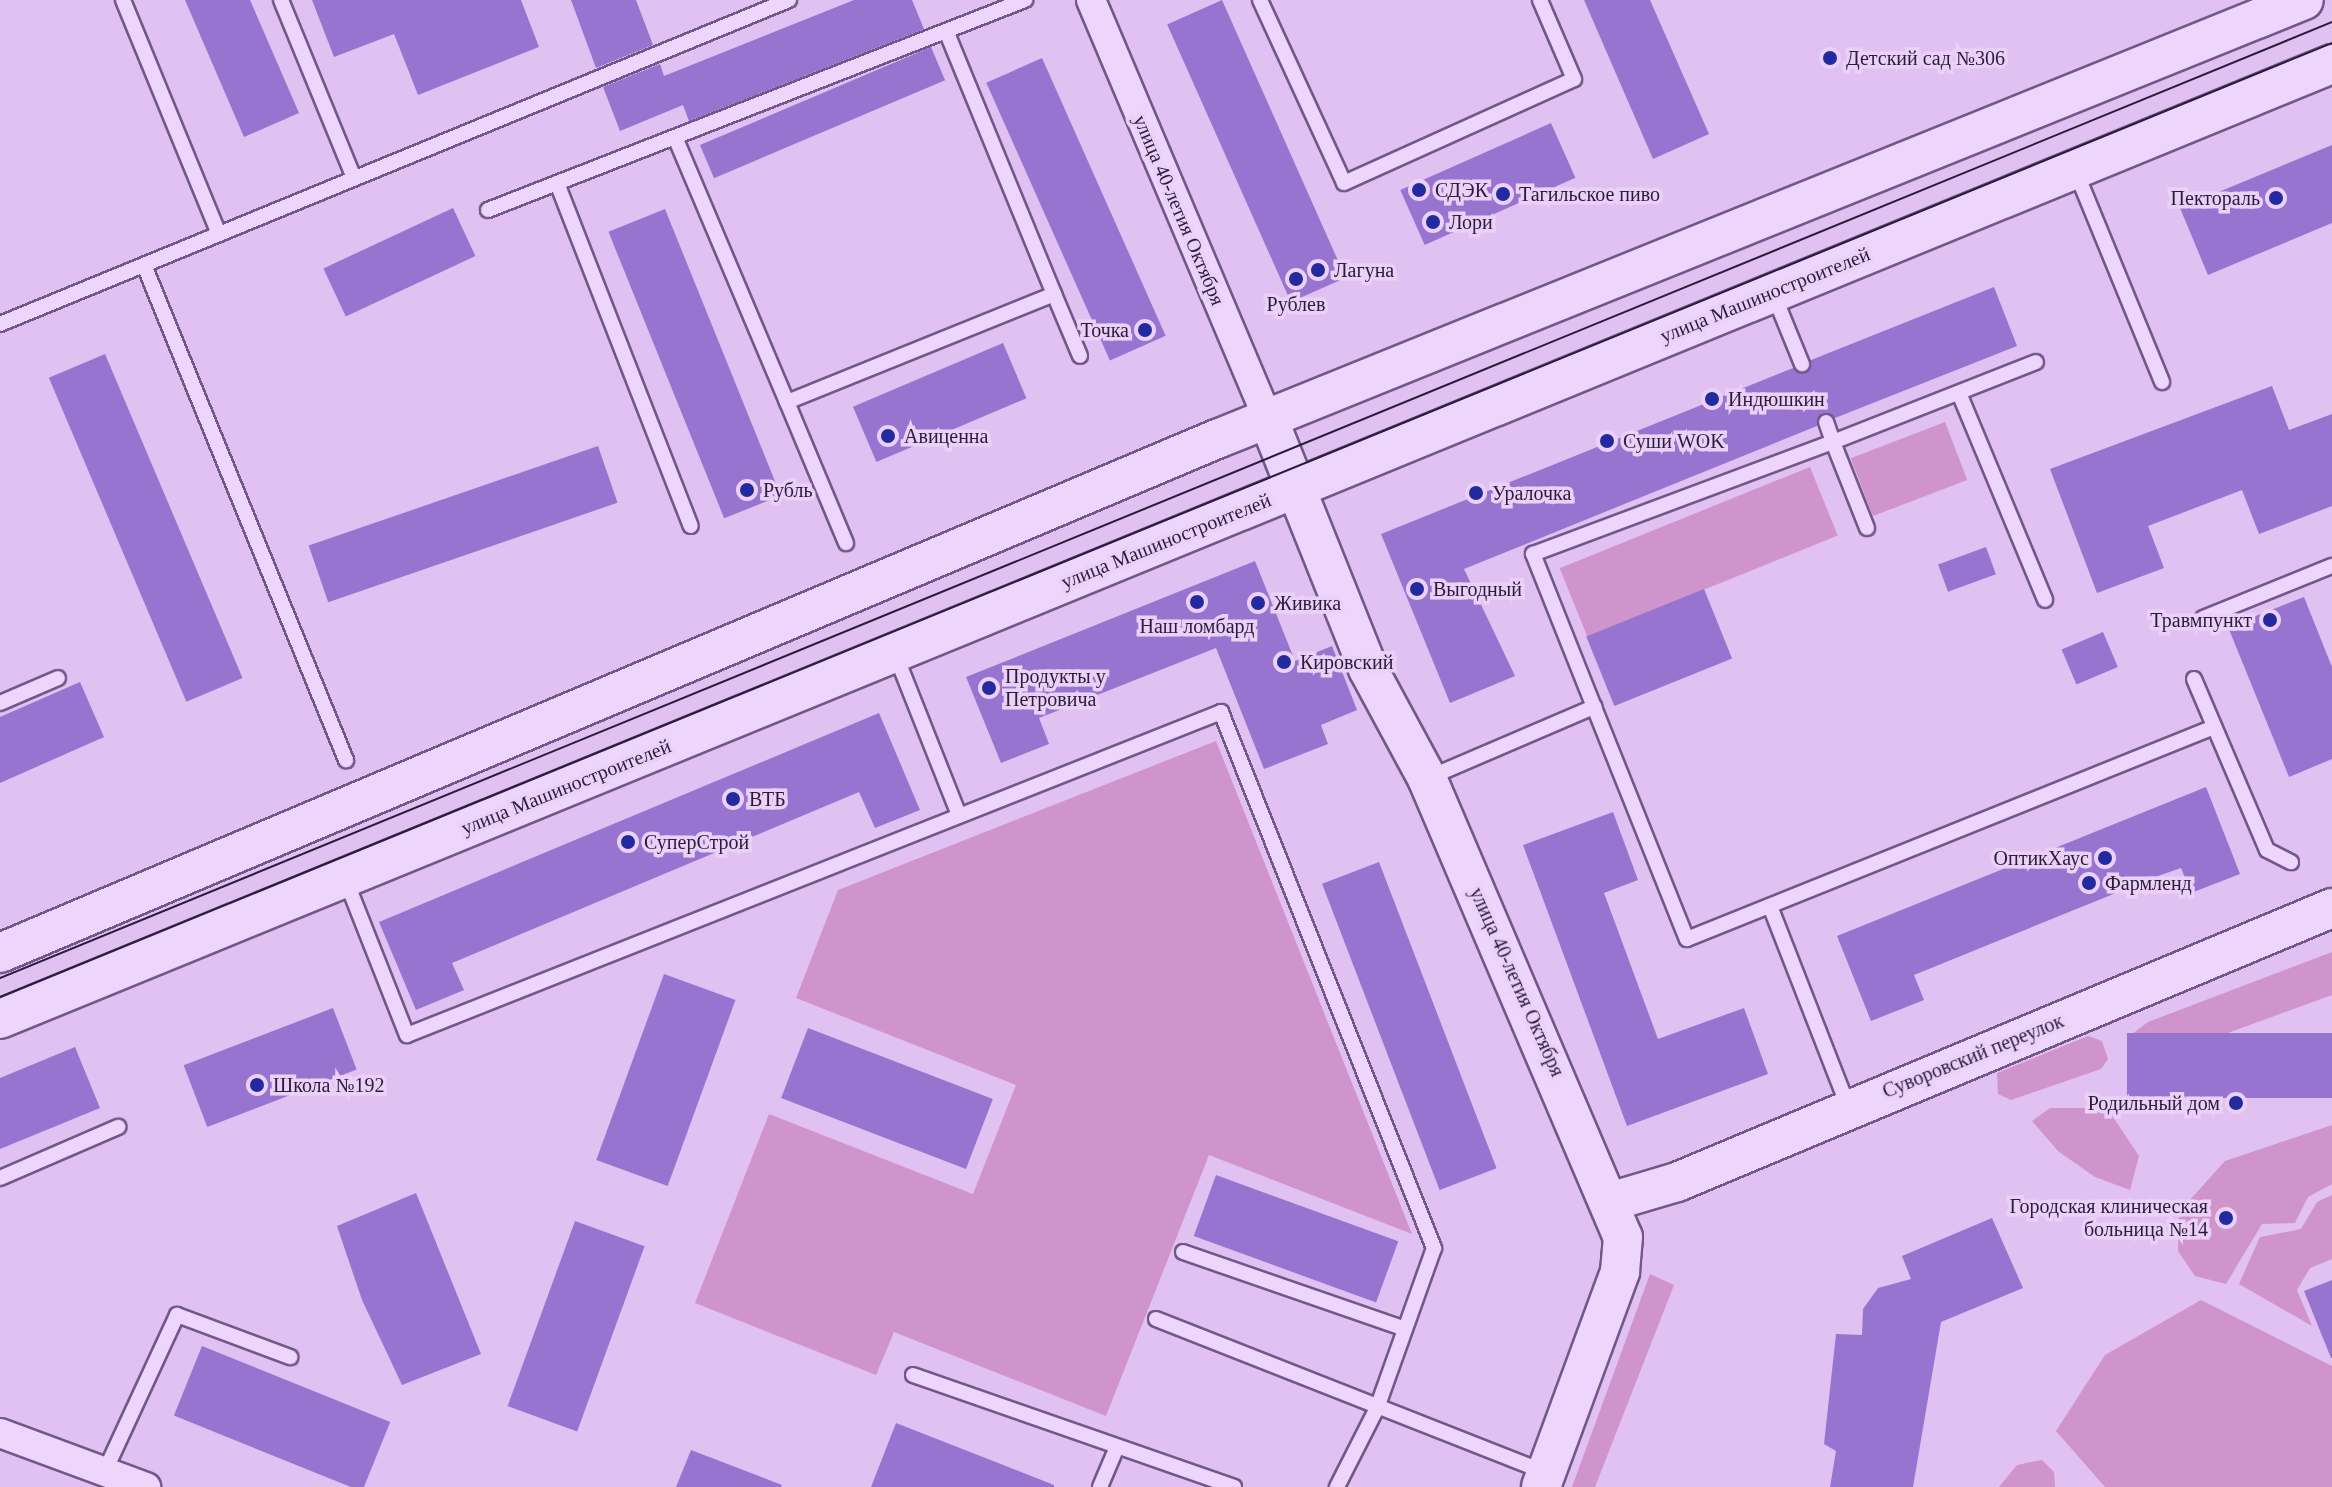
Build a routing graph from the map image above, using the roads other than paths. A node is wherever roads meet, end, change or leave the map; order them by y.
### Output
1 (123, 0) edge
2 (281, 0) edge
3 (789, 0) edge
4 (1025, 0) edge
5 (1091, 0) edge
6 (1260, 0) edge
7 (1540, 0) edge
8 (2304, 0) edge
9 (946, 31) junction
10 (2332, 64) edge
11 (675, 137) junction
12 (2074, 168) junction
13 (354, 178) junction
14 (557, 183) junction
15 (488, 210) dead end
16 (219, 234) junction
17 (144, 265) junction
18 (1772, 292) junction
19 (1054, 294) junction
20 (0, 324) edge
21 (1080, 356) dead end
22 (2036, 362) dead end
23 (1802, 364) dead end
24 (2162, 382) dead end
25 (1959, 393) junction
26 (787, 402) junction
27 (1269, 421) junction
28 (1826, 422) dead end
29 (1833, 442) junction
30 (1295, 488) junction
31 (691, 526) dead end
32 (1867, 528) dead end
33 (846, 543) dead end
34 (2332, 566) edge
35 (2045, 600) dead end
36 (2203, 618) dead end
37 (895, 653) junction
38 (58, 678) dead end
39 (2194, 679) dead end
40 (0, 703) edge
41 (1594, 707) junction
42 (2214, 727) junction
43 (346, 760) dead end
44 (1427, 778) junction
45 (959, 815) junction
46 (2291, 862) dead end
47 (345, 878) junction
48 (1770, 906) junction
49 (2332, 908) edge
50 (0, 953) edge
51 (0, 1019) edge
52 (1848, 1106) junction
53 (118, 1127) dead end
54 (0, 1178) edge
55 (1613, 1201) junction
56 (1183, 1252) dead end
57 (1156, 1319) dead end
58 (1405, 1329) junction
59 (290, 1357) dead end
60 (913, 1375) dead end
61 (1377, 1408) junction
62 (0, 1433) edge
63 (1115, 1451) junction
64 (105, 1471) junction
65 (1544, 1480) edge
66 (146, 1487) edge
67 (1100, 1487) edge
68 (1234, 1487) edge
69 (1337, 1487) edge

1 - 16 lane
2 - 13 lane
3 - 13 lane
4 - 9 lane
5 - 27 street, улица 40-летия Октября
6 - 7 lane
8 - 27 main road
9 - 11 lane
9 - 19 lane
10 - 12 main road, улица Машиностроителей
11 - 14 lane
11 - 26 lane
12 - 18 main road, улица Машиностроителей
12 - 24 lane
13 - 16 lane
14 - 15 lane
14 - 31 lane
16 - 17 lane
17 - 20 lane
17 - 43 lane
18 - 23 lane
18 - 30 main road, улица Машиностроителей
19 - 21 lane
19 - 26 lane
22 - 25 lane
25 - 29 lane
25 - 35 lane
26 - 33 lane
27 - 30 main road, улица 40-летия Октября
27 - 50 main road
28 - 29 lane
29 - 32 lane
29 - 41 lane
30 - 37 main road, улица Машиностроителей
30 - 44 main road, улица 40-летия Октября
34 - 36 lane
37 - 45 lane
37 - 47 main road, улица Машиностроителей
38 - 40 lane
39 - 42 lane
41 - 44 lane
41 - 48 lane
42 - 46 lane
42 - 48 lane
44 - 55 main road, улица 40-летия Октября
45 - 47 lane
45 - 58 lane
47 - 51 main road, улица Машиностроителей
48 - 52 lane
49 - 52 main road, Суворовский переулок
52 - 55 main road, Суворовский переулок
53 - 54 lane
55 - 65 main road, улица 40-летия Октября
56 - 58 lane
57 - 61 lane
58 - 61 lane
59 - 64 lane
60 - 63 lane
61 - 65 lane
61 - 69 lane
62 - 64 street
63 - 67 lane
63 - 68 lane
64 - 66 street

